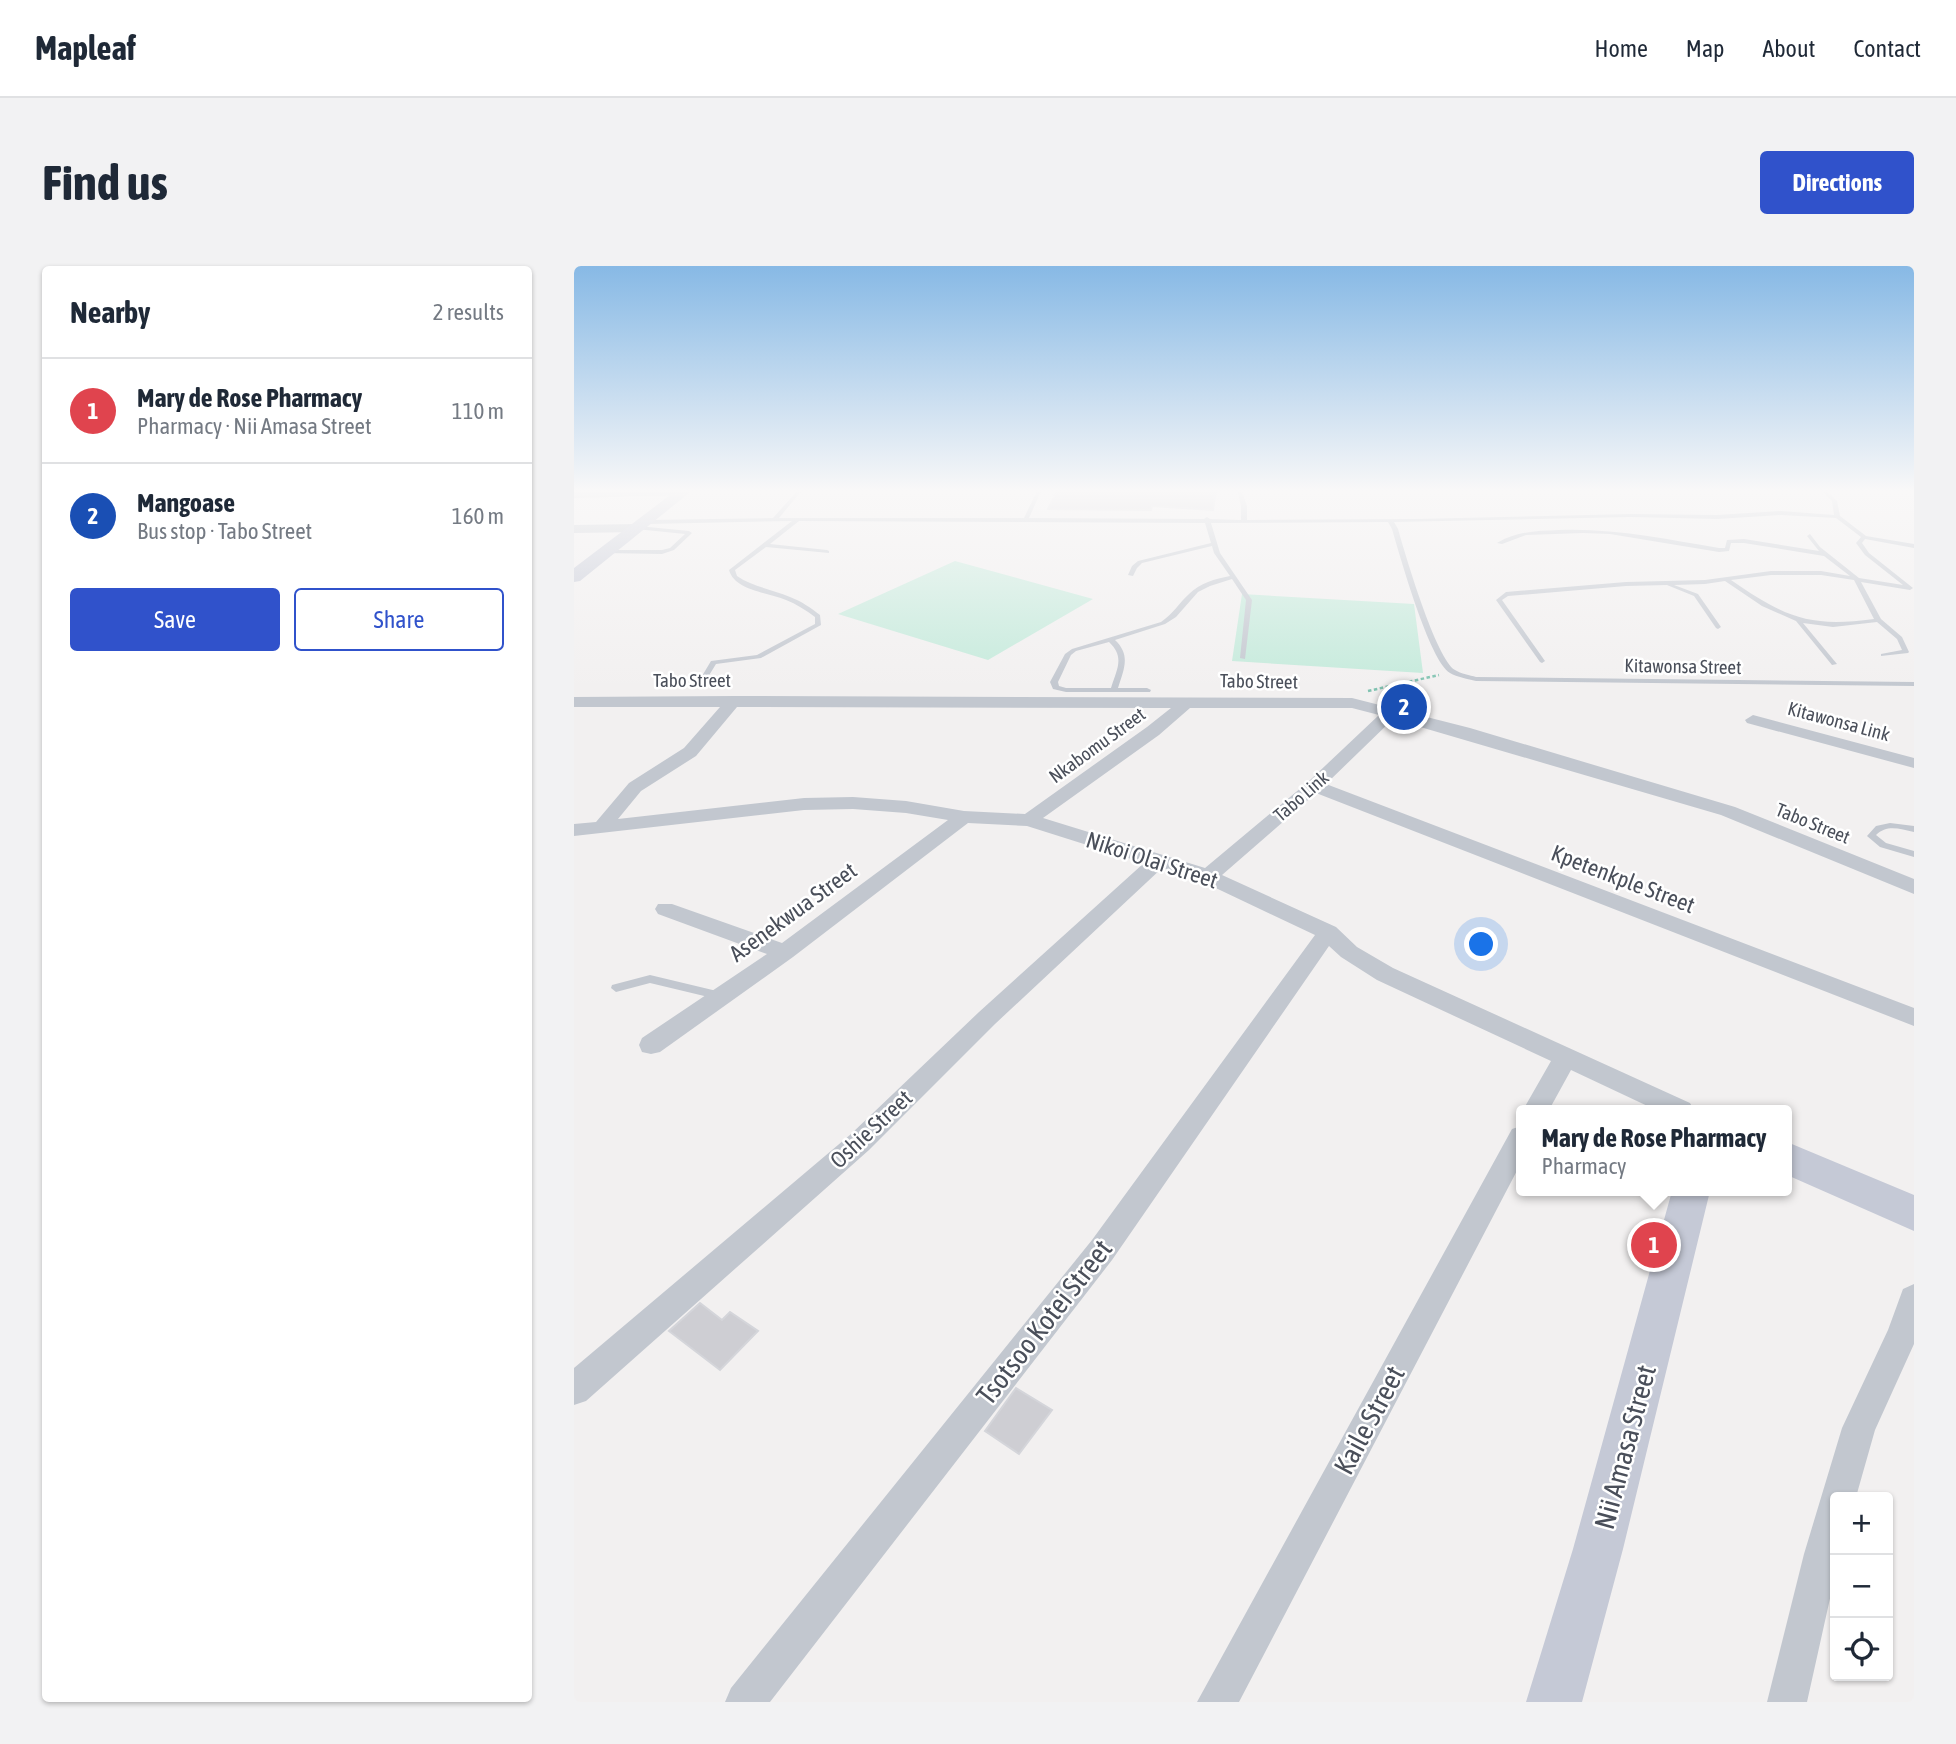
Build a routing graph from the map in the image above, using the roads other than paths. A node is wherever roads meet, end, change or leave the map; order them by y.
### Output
1 (601, 556) edge
2 (751, 556) edge
3 (1165, 556) edge
4 (1221, 556) edge
5 (1403, 556) edge
6 (1828, 556) edge
7 (1870, 556) edge
8 (1131, 575) dead end
9 (574, 577) edge
10 (1234, 577) junction
11 (1856, 578) junction
12 (1727, 580) junction
13 (1664, 583) junction
14 (1913, 589) edge
15 (1878, 620) junction
16 (1799, 622) junction
17 (1718, 627) dead end
18 (1110, 639) junction
19 (1883, 655) dead end
20 (1243, 658) dead end
21 (1542, 661) dead end
22 (1834, 664) dead end
23 (706, 676) dead end
24 (1914, 684) edge
25 (1114, 690) junction
26 (1147, 690) dead end
27 (734, 701) junction
28 (1188, 701) junction
29 (574, 702) edge
30 (1390, 713) junction
31 (1753, 720) dead end
32 (1914, 763) edge
33 (1314, 786) junction
34 (964, 817) junction
35 (1029, 820) junction
36 (601, 828) junction
37 (1914, 829) edge
38 (574, 830) edge
39 (1914, 854) edge
40 (1159, 860) junction
41 (1209, 876) junction
42 (1914, 887) edge
43 (665, 909) dead end
44 (1328, 932) junction
45 (785, 952) junction
46 (616, 988) dead end
47 (722, 996) junction
48 (1914, 1017) edge
49 (652, 1045) dead end
50 (1565, 1058) junction
51 (1539, 1105) edge
52 (1670, 1105) edge
53 (1516, 1146) edge
54 (1792, 1160) edge
55 (1690, 1196) edge
56 (1914, 1213) edge
57 (1914, 1299) edge
58 (574, 1389) edge
59 (1840, 1492) edge
60 (1830, 1526) edge
61 (745, 1702) edge
62 (1217, 1702) edge
63 (1554, 1702) edge
64 (1787, 1702) edge

1 - 9 street
2 - 23 lane
3 - 8 lane
4 - 10 lane
5 - 24 lane, Kitawonsa Street
6 - 11 lane
7 - 14 lane
10 - 18 lane
10 - 20 lane
11 - 12 lane
11 - 14 lane
11 - 15 lane
12 - 13 lane
12 - 16 lane
13 - 17 lane
13 - 21 lane
15 - 16 lane
15 - 19 lane
16 - 22 lane
18 - 25 lane
18 - 25 lane
25 - 26 lane
27 - 28 street, Tabo Street
27 - 29 street, Tabo Street
27 - 36 street
28 - 30 street, Tabo Street
28 - 35 street, Nkabomu Street
30 - 33 street, Tabo Link
30 - 42 street, Tabo Street
31 - 32 street, Kitawonsa Link
33 - 41 street, Tabo Link
33 - 48 street, Kpetenkple Street
34 - 35 street, Nikoi Olai Street
34 - 36 street, Nikoi Olai Street
34 - 45 street, Asenekwua Street
35 - 40 street, Nikoi Olai Street
36 - 38 street, Nikoi Olai Street
37 - 39 lane
40 - 41 street, Nikoi Olai Street
40 - 58 street, Oshie Street
41 - 44 street, Nikoi Olai Street
43 - 45 street
44 - 50 street, Nikoi Olai Street
44 - 61 street, Tsotsoo Kotei Street
45 - 47 street, Asenekwua Street
46 - 47 lane
47 - 49 street, Asenekwua Street
50 - 51 street
50 - 52 street, Nikoi Olai Street
53 - 62 street, Kaile Street
54 - 56 street
55 - 63 street, Nii Amasa Street
57 - 59 street
60 - 64 street

